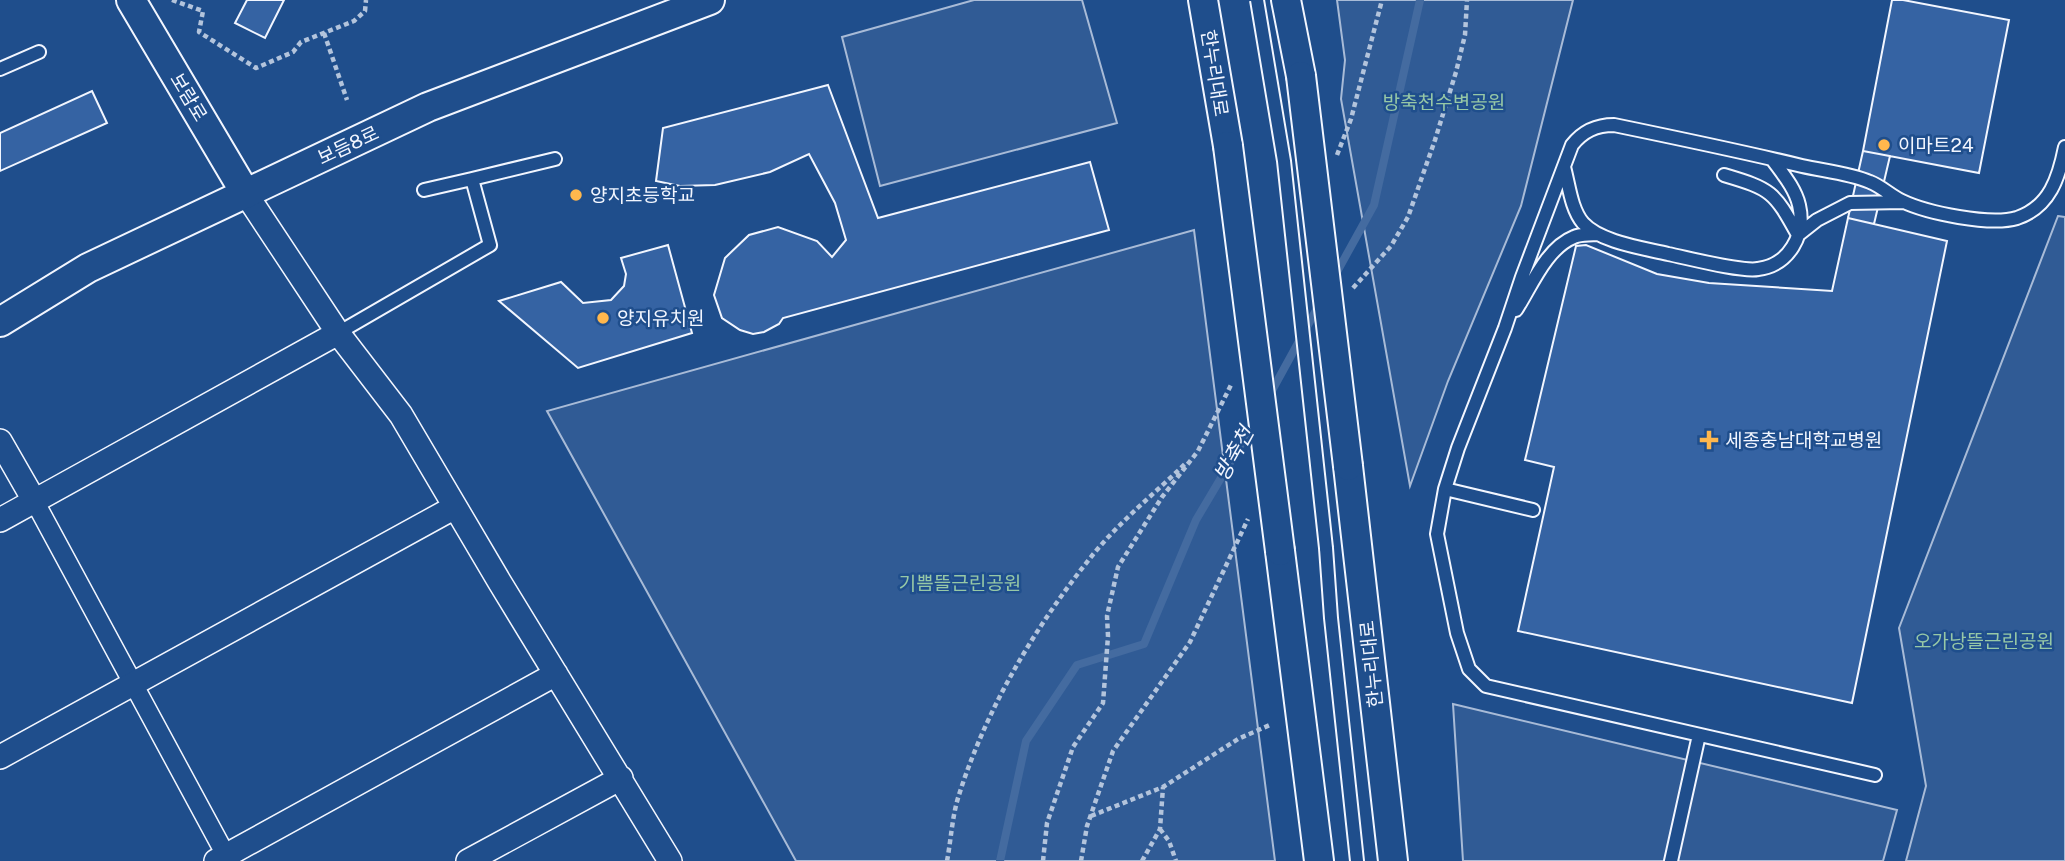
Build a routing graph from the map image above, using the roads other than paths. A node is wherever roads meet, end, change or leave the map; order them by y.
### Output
1 (131, 0) edge
2 (710, 0) edge
3 (1203, 0) edge
4 (1256, 0) edge
5 (1286, 0) edge
6 (38, 52) dead end
7 (0, 69) edge
8 (2065, 147) edge
9 (555, 159) dead end
10 (1772, 159) junction
11 (1564, 167) junction
12 (1724, 175) dead end
13 (472, 179) junction
14 (424, 190) dead end
15 (246, 194) junction
16 (1903, 202) junction
17 (1596, 234) junction
18 (1798, 235) junction
19 (0, 322) edge
20 (1505, 328) junction
21 (338, 333) junction
22 (0, 441) edge
23 (1445, 489) junction
24 (35, 502) junction
25 (456, 507) junction
26 (1533, 510) dead end
27 (0, 520) edge
28 (556, 674) junction
29 (133, 684) junction
30 (1699, 735) junction
31 (0, 757) edge
32 (1875, 775) dead end
33 (621, 778) junction
34 (224, 859) edge
35 (468, 861) edge
36 (670, 861) edge
37 (1319, 861) edge
38 (1357, 861) edge
39 (1394, 861) edge
40 (1671, 861) edge

1 - 15 street, 보람로
2 - 15 street, 보듬8로
3 - 37 street, 한누리대로, bridge
4 - 38 lane, bridge
5 - 39 street, 한누리대로, bridge
6 - 7 lane
8 - 16 lane
9 - 13 lane
10 - 11 lane
10 - 16 lane
10 - 18 lane
11 - 17 lane
11 - 20 lane
12 - 18 lane
13 - 14 lane
13 - 21 lane
15 - 19 street, 보듬8로
15 - 21 street
16 - 18 lane
17 - 18 lane
17 - 20 lane
20 - 23 lane
21 - 24 street
21 - 25 street
22 - 24 street
23 - 26 lane
23 - 30 lane
24 - 27 street
24 - 29 street
25 - 28 street
25 - 29 street
28 - 33 street
28 - 34 street
29 - 31 street
29 - 34 street
30 - 32 lane
30 - 40 lane
33 - 35 street
33 - 36 street

